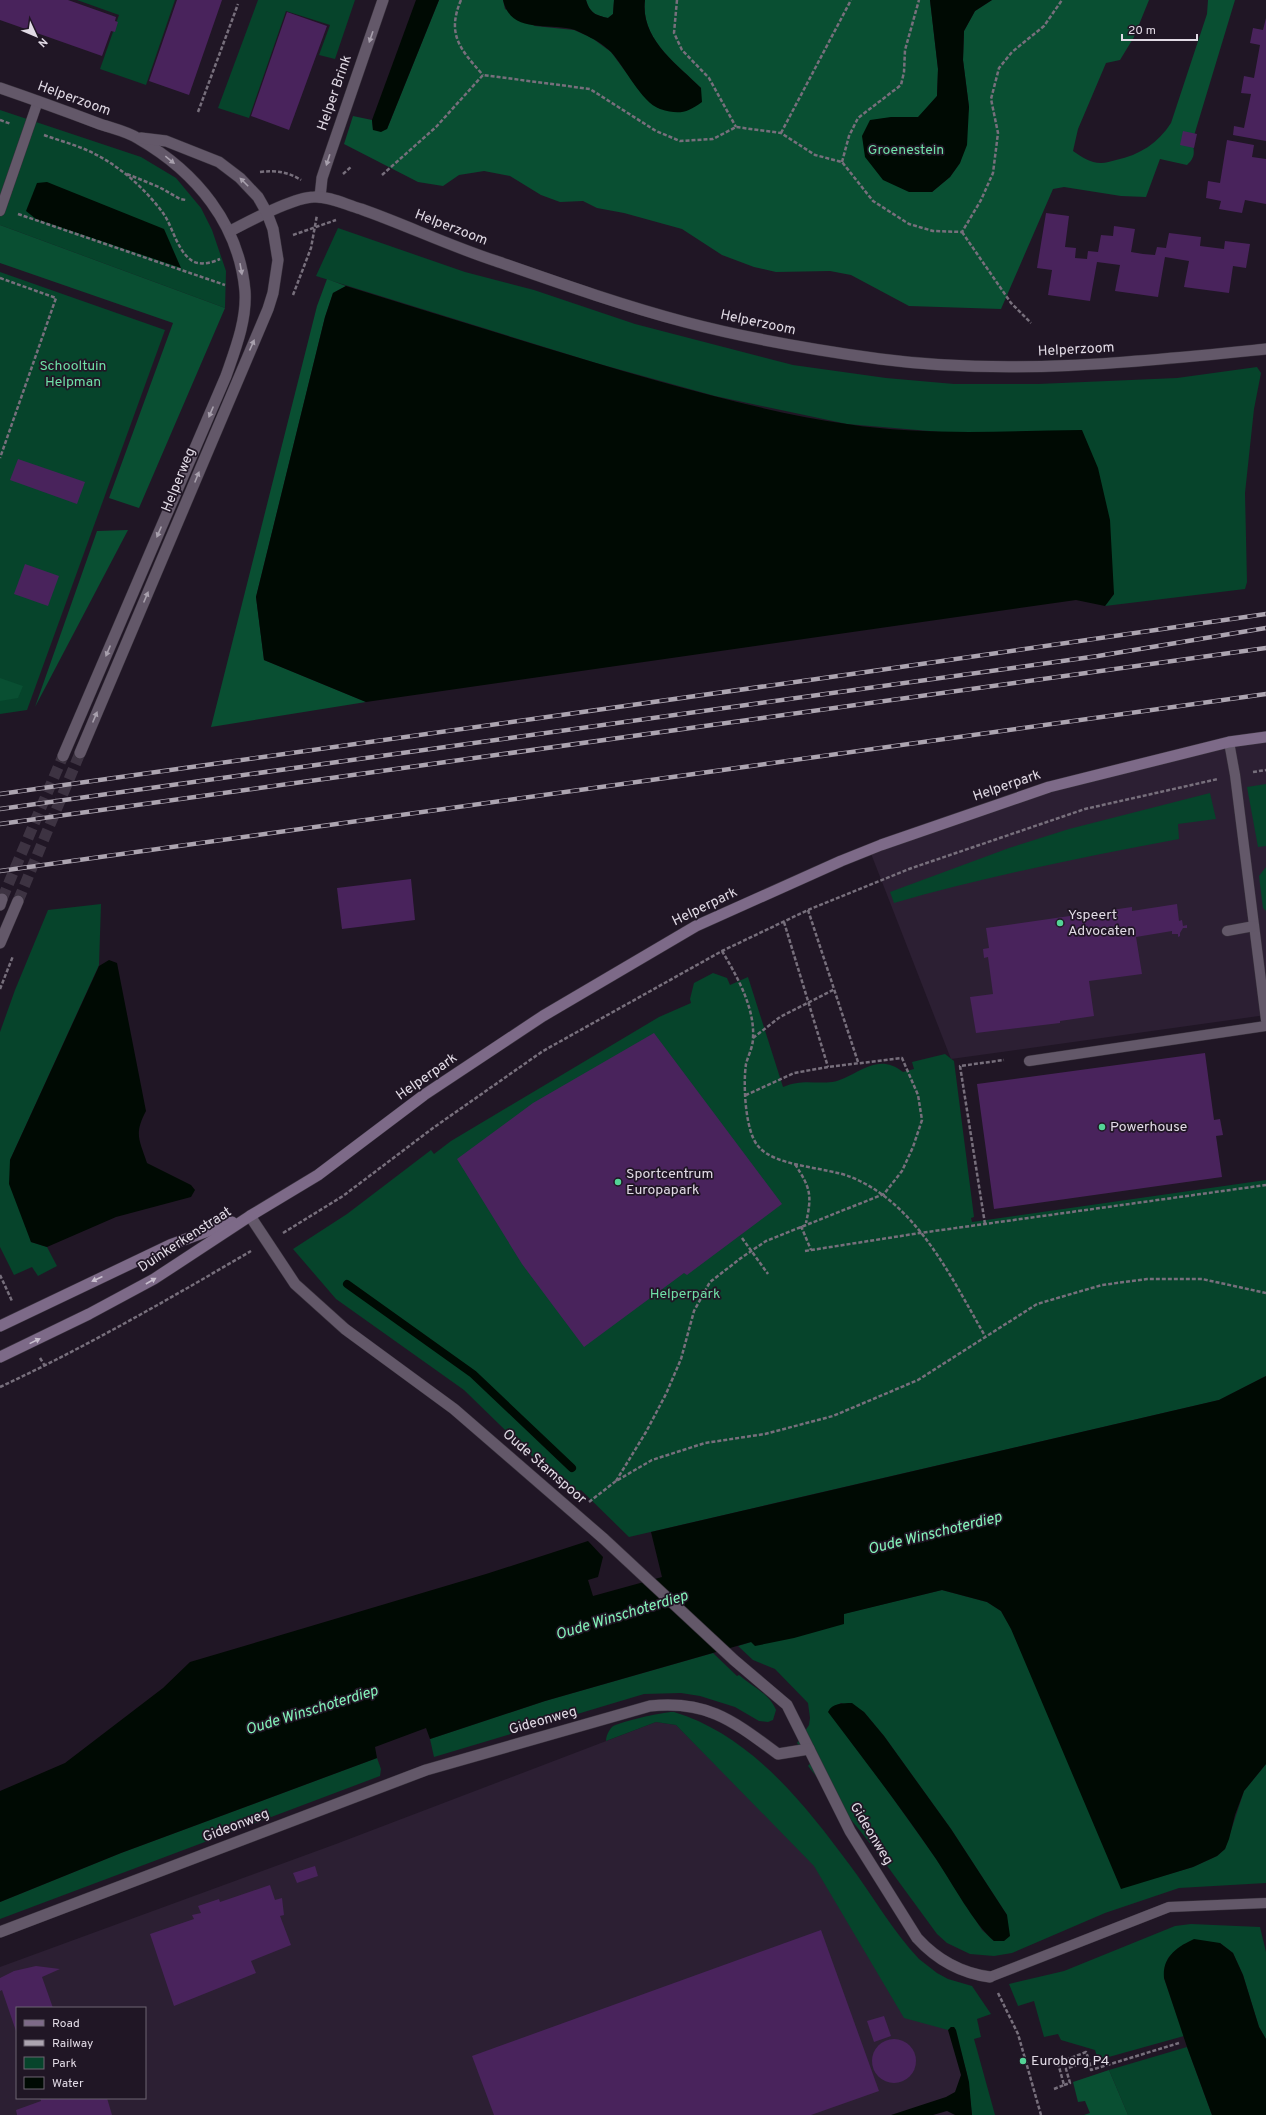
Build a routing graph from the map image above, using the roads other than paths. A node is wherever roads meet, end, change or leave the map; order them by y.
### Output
1 (383, 0) edge
2 (0, 88) edge
3 (38, 101) junction
4 (138, 138) junction
5 (320, 197) junction
6 (0, 210) edge
7 (267, 213) junction
8 (230, 231) junction
9 (1266, 349) edge
10 (1266, 737) edge
11 (1229, 742) junction
12 (80, 753) tunnel mouth
13 (63, 756) tunnel mouth
14 (18, 901) tunnel mouth
15 (1254, 926) junction
16 (1227, 931) dead end
17 (0, 944) edge
18 (1266, 1020) edge
19 (1266, 1026) edge
20 (1029, 1061) dead end
21 (250, 1216) junction
22 (0, 1326) edge
23 (0, 1358) edge
24 (810, 1749) junction
25 (1266, 1903) edge
26 (0, 1932) edge
27 (990, 1977) joint

1 -> 5 street, Helper Brink
2 - 3 street, Helperzoom
3 - 4 street, Helperzoom
3 - 6 lane
7 -> 4 street, Helperzoom
4 -> 8 street, Helperzoom
5 - 7 street, Helperzoom
5 - 9 street, Helperzoom
7 - 8 street, Helperzoom
12 -> 7 street, Helperweg
8 -> 13 street, Helperweg
10 - 11 main road, Helperpark
11 - 15 lane
11 - 21 main road, Helperpark
14 - 17 street
15 - 16 lane
15 - 18 lane
19 - 20 lane
21 -> 22 main road, Duinkerkenstraat
23 -> 21 main road, Duinkerkenstraat
21 - 24 street, Oude Stamspoor
24 - 26 street, Gideonweg
24 - 27 street, Gideonweg
25 - 27 lane

